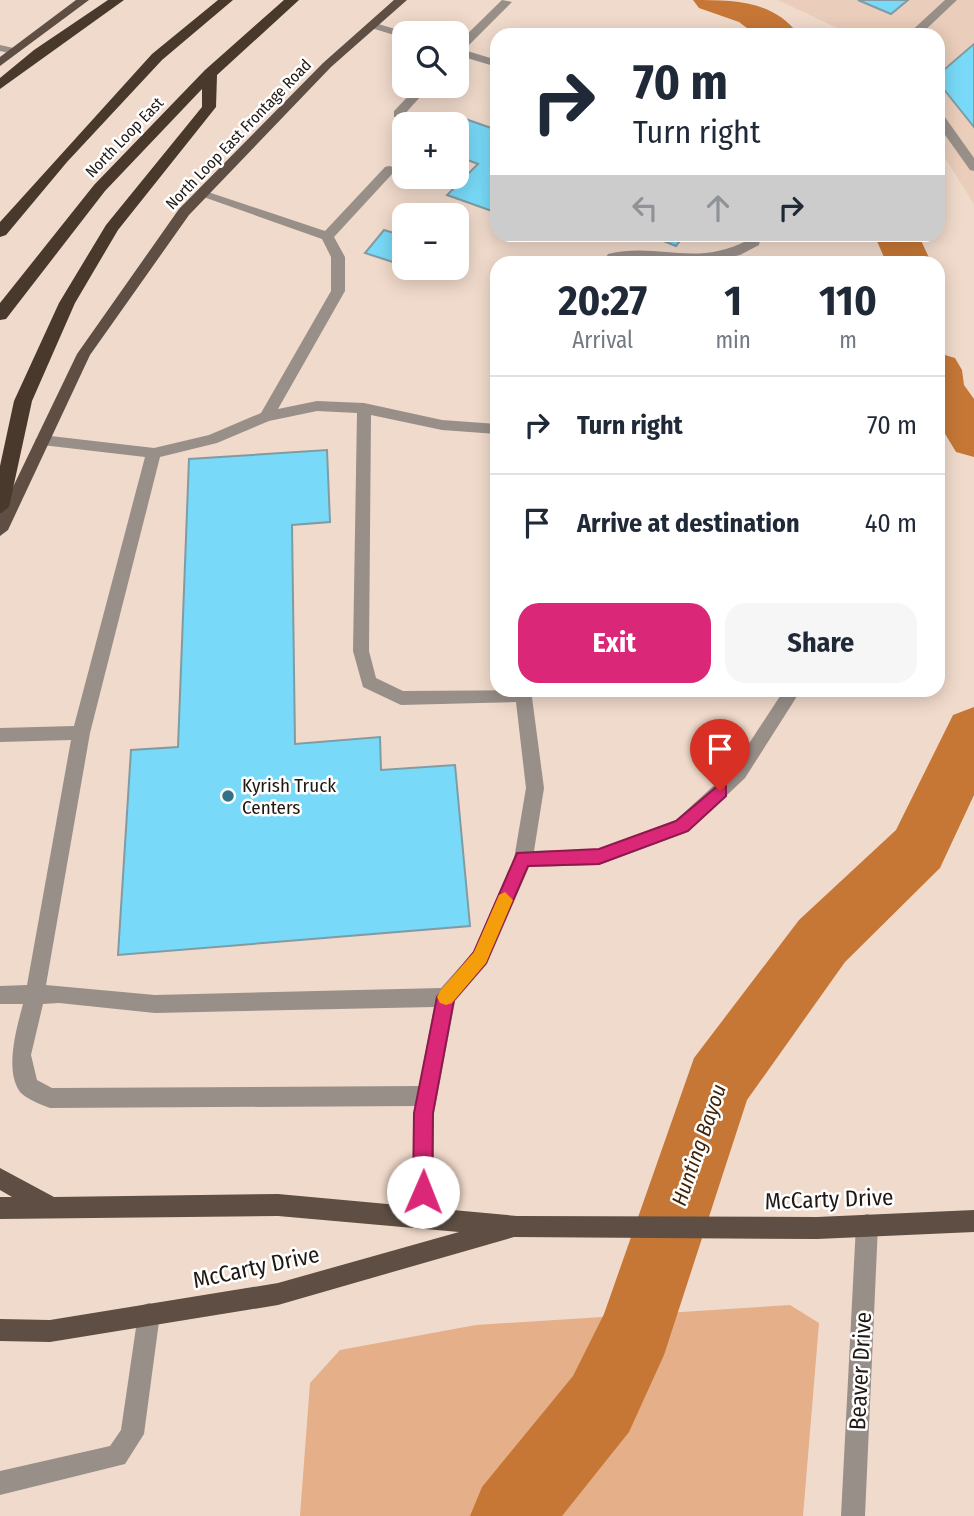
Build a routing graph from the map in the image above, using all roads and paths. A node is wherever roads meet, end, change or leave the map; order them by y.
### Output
1 (83, 0) edge
2 (117, 0) edge
3 (226, 0) edge
4 (292, 0) edge
5 (401, 0) edge
6 (951, 0) edge
7 (506, 2) dead end
8 (372, 25) junction
9 (921, 28) edge
10 (392, 31) edge
11 (469, 39) edge
12 (0, 48) edge
13 (14, 51) junction
14 (469, 55) edge
15 (490, 62) edge
16 (0, 63) edge
17 (210, 73) junction
18 (0, 85) edge
19 (413, 98) edge
20 (400, 112) edge
21 (945, 126) edge
22 (974, 167) edge
23 (389, 170) dead end
24 (201, 194) junction
25 (0, 232) edge
26 (327, 236) junction
27 (754, 242) edge
28 (619, 256) edge
29 (660, 256) edge
30 (732, 256) edge
31 (0, 315) edge
32 (364, 408) junction
33 (266, 417) junction
34 (490, 428) edge
35 (42, 440) junction
36 (154, 453) junction
37 (0, 507) edge
38 (0, 530) edge
39 (490, 694) edge
40 (524, 697) edge
41 (788, 697) edge
42 (81, 733) junction
43 (0, 735) edge
44 (523, 859) junction
45 (35, 994) junction
46 (0, 995) edge
47 (446, 997) junction
48 (427, 1096) junction
49 (0, 1179) edge
50 (0, 1208) edge
51 (55, 1208) junction
52 (423, 1218) junction
53 (974, 1221) edge
54 (867, 1225) junction
55 (517, 1227) junction
56 (149, 1314) junction
57 (0, 1330) edge
58 (0, 1483) edge
59 (853, 1516) edge

1 - 13 main road
2 - 18 highway
3 - 25 highway, North Loop East
4 - 17 highway, North Loop East
5 - 8 main road, North Loop East Frontage Road
6 - 9 street
7 - 11 street
8 - 10 street
8 - 24 main road, North Loop East Frontage Road
12 - 13 street
13 - 16 main road
14 - 15 street
17 - 31 highway, North Loop East
17 - 37 highway
19 - 20 street
21 - 22 street
23 - 26 street
24 - 26 street
24 - 35 main road, North Loop East Frontage Road
26 - 33 street
27 - 30 street
28 - 29 street
32 - 33 street
32 - 34 street
32 - 39 street
33 - 36 street
35 - 36 street
35 - 38 main road, North Loop East Frontage Road
36 - 42 street
40 - 44 street
41 - 44 street
42 - 43 street
42 - 45 street
44 - 47 street
45 - 46 street
45 - 47 street
45 - 48 street
47 - 48 street
48 - 52 street
49 - 51 main road
50 - 51 main road, McCarty Drive
51 - 52 main road, McCarty Drive
52 - 55 main road, McCarty Drive
53 - 54 main road, McCarty Drive
54 - 55 main road, McCarty Drive
54 - 59 street, Beaver Drive
55 - 56 main road, McCarty Drive
56 - 57 main road, McCarty Drive
56 - 58 street

